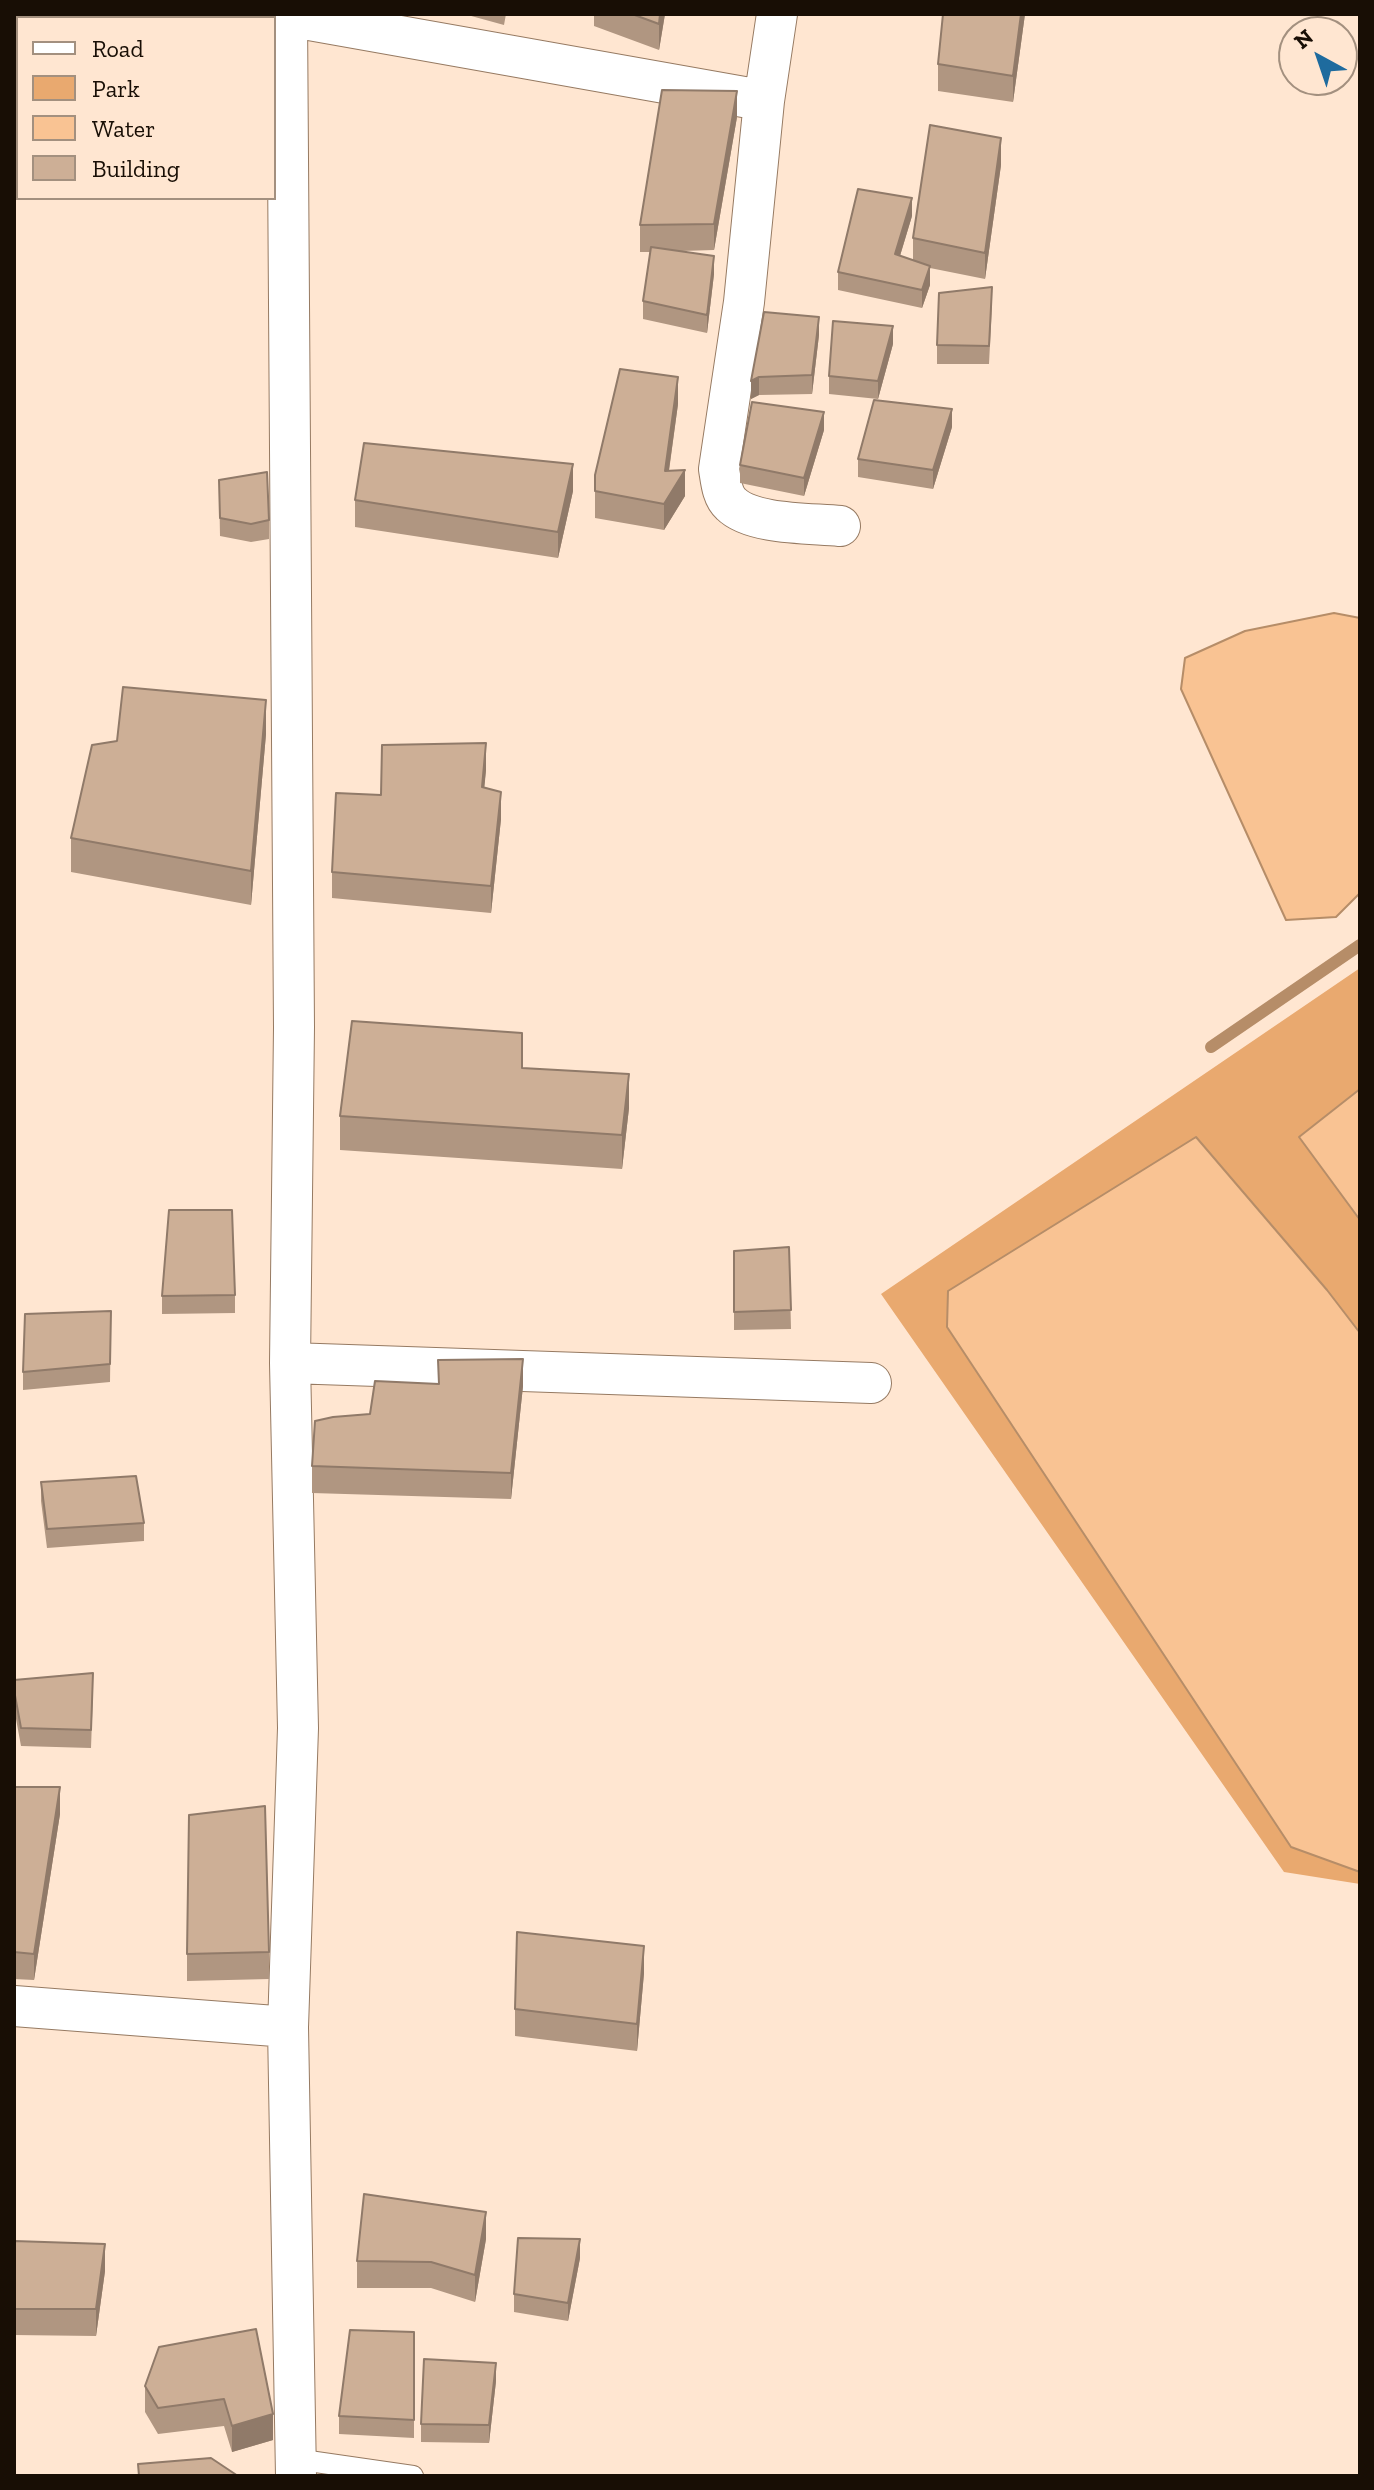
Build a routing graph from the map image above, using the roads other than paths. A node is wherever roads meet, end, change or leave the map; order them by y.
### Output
1 (777, 14) edge
2 (287, 15) edge
3 (764, 101) junction
4 (840, 526) dead end
5 (290, 1363) junction
6 (871, 1383) dead end
7 (14, 2006) edge
8 (288, 2027) junction
9 (296, 2467) edge
10 (413, 2476) edge

1 - 3 street
2 - 3 street
2 - 5 street
3 - 4 street
5 - 6 street
5 - 8 street
7 - 8 street
8 - 9 street
9 - 10 lane

